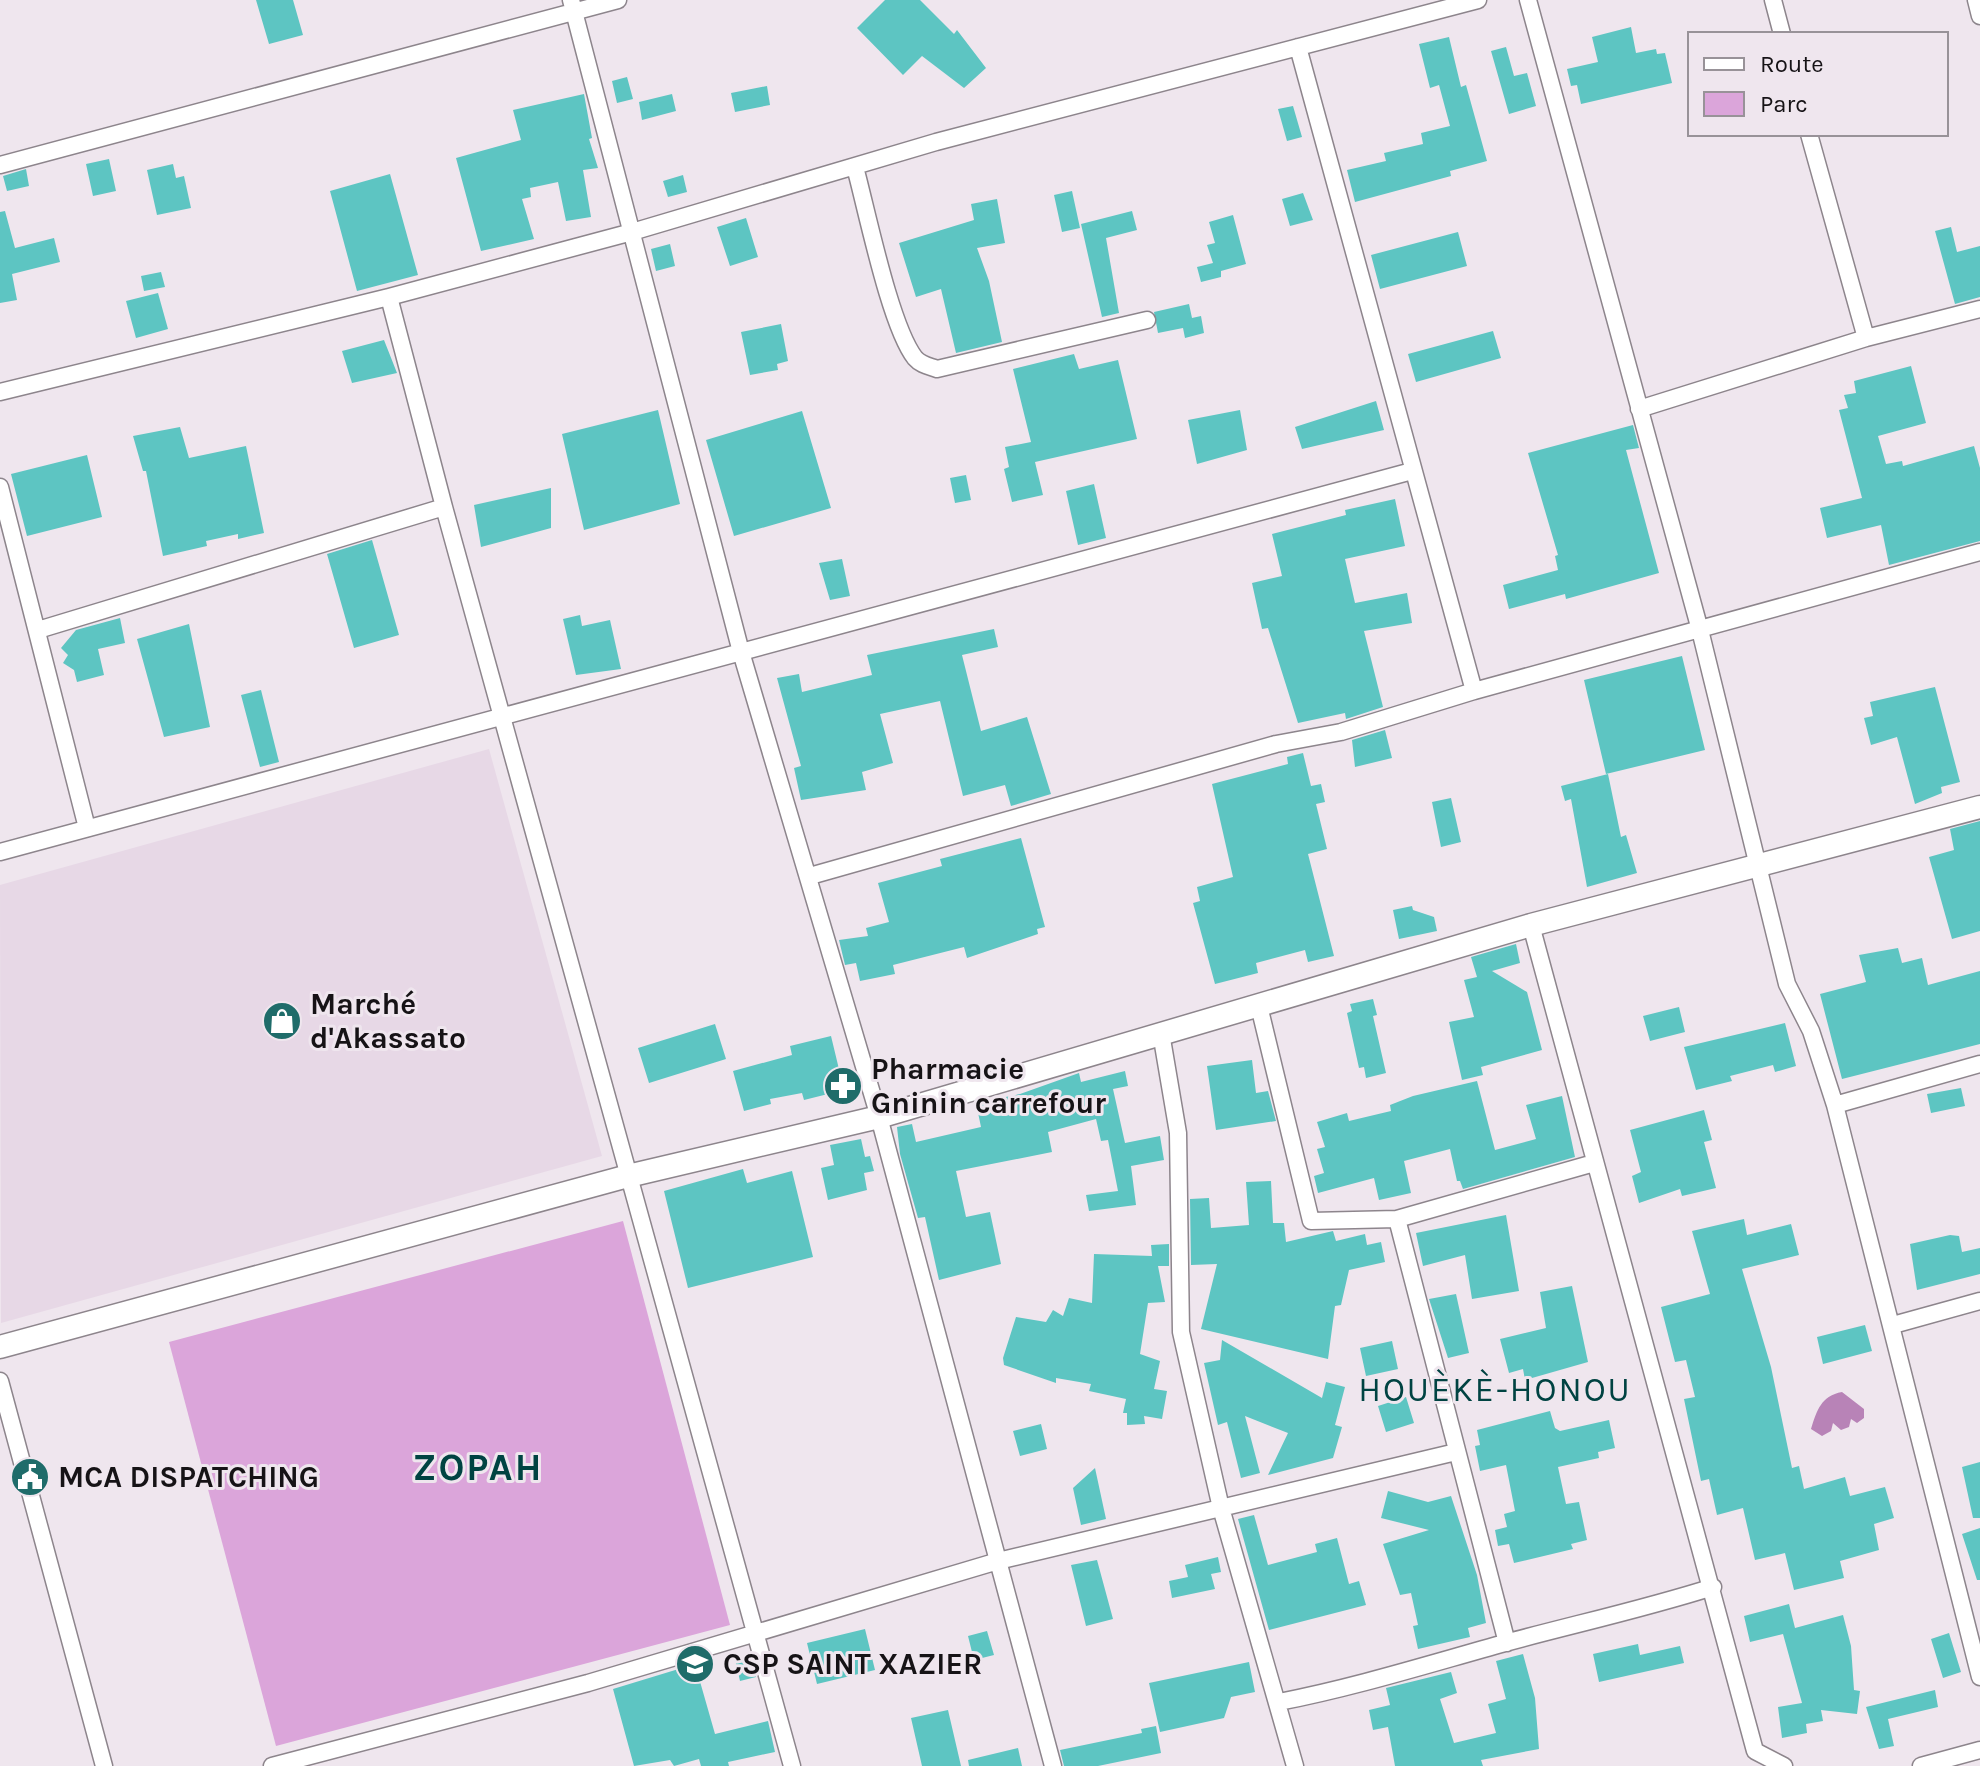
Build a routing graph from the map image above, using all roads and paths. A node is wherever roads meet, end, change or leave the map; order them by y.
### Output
1 (618, 0) edge
2 (1478, 0) edge
3 (1528, 0) edge
4 (1773, 0) edge
5 (1976, 0) edge
6 (572, 6) edge
7 (1980, 16) edge
8 (1781, 32) edge
9 (1298, 47) junction
10 (1810, 136) edge
11 (0, 165) edge
12 (855, 167) junction
13 (632, 232) junction
14 (389, 297) junction
15 (1980, 309) edge
16 (1147, 320) dead end
17 (1866, 338) junction
18 (0, 392) edge
19 (1639, 409) junction
20 (1412, 471) junction
21 (0, 487) edge
22 (444, 507) junction
23 (1980, 552) edge
24 (38, 630) junction
25 (1700, 630) junction
26 (741, 652) junction
27 (1474, 691) junction
28 (502, 717) junction
29 (1980, 807) edge
30 (87, 828) junction
31 (0, 852) edge
32 (1755, 865) junction
33 (810, 876) junction
34 (1531, 925) junction
35 (1259, 1006) junction
36 (1161, 1033) junction
37 (1980, 1064) edge
38 (1835, 1105) junction
39 (879, 1117) junction
40 (1594, 1163) junction
41 (628, 1176) junction
42 (1397, 1219) junction
43 (1980, 1301) edge
44 (1893, 1325) junction
45 (0, 1347) edge
46 (0, 1381) edge
47 (1456, 1452) junction
48 (1221, 1508) junction
49 (998, 1561) junction
50 (1713, 1587) junction
51 (753, 1633) junction
52 (1507, 1643) junction
53 (1980, 1677) edge
54 (1279, 1702) junction
55 (1980, 1750) edge
56 (322, 1760) edge
57 (104, 1766) edge
58 (272, 1766) edge
59 (792, 1766) edge
60 (1053, 1766) edge
61 (1295, 1766) edge
62 (1784, 1766) edge
63 (1921, 1766) edge

1 - 6 street
2 - 9 street
3 - 19 street
4 - 8 street
5 - 7 street
6 - 11 street
6 - 13 street
9 - 12 street
9 - 20 street
10 - 17 street
12 - 13 street
12 - 16 street
13 - 14 street
13 - 26 street
14 - 18 street
14 - 22 street
15 - 17 street
17 - 19 street
19 - 25 street
20 - 26 street
20 - 27 street
21 - 24 street
22 - 24 street
22 - 28 street
23 - 25 street
24 - 30 street
25 - 27 street
25 - 32 street
26 - 28 street
26 - 33 street
27 - 33 street
28 - 30 street
28 - 41 street
29 - 32 street
30 - 31 street
32 - 34 street
32 - 38 street
33 - 39 street
34 - 35 street
34 - 40 street
35 - 36 street
35 - 42 street
36 - 39 street
36 - 48 street
37 - 38 street
38 - 44 street
39 - 41 street
39 - 49 street
40 - 42 street
40 - 50 street
41 - 45 street
41 - 51 street
42 - 47 street
43 - 44 street
44 - 53 street
46 - 57 street
47 - 48 street
47 - 52 street
48 - 49 street
48 - 54 street
49 - 51 street
49 - 60 street
50 - 52 street
50 - 62 street
51 - 56 street
51 - 59 street
52 - 54 street
54 - 61 street
55 - 63 street
56 - 58 street

